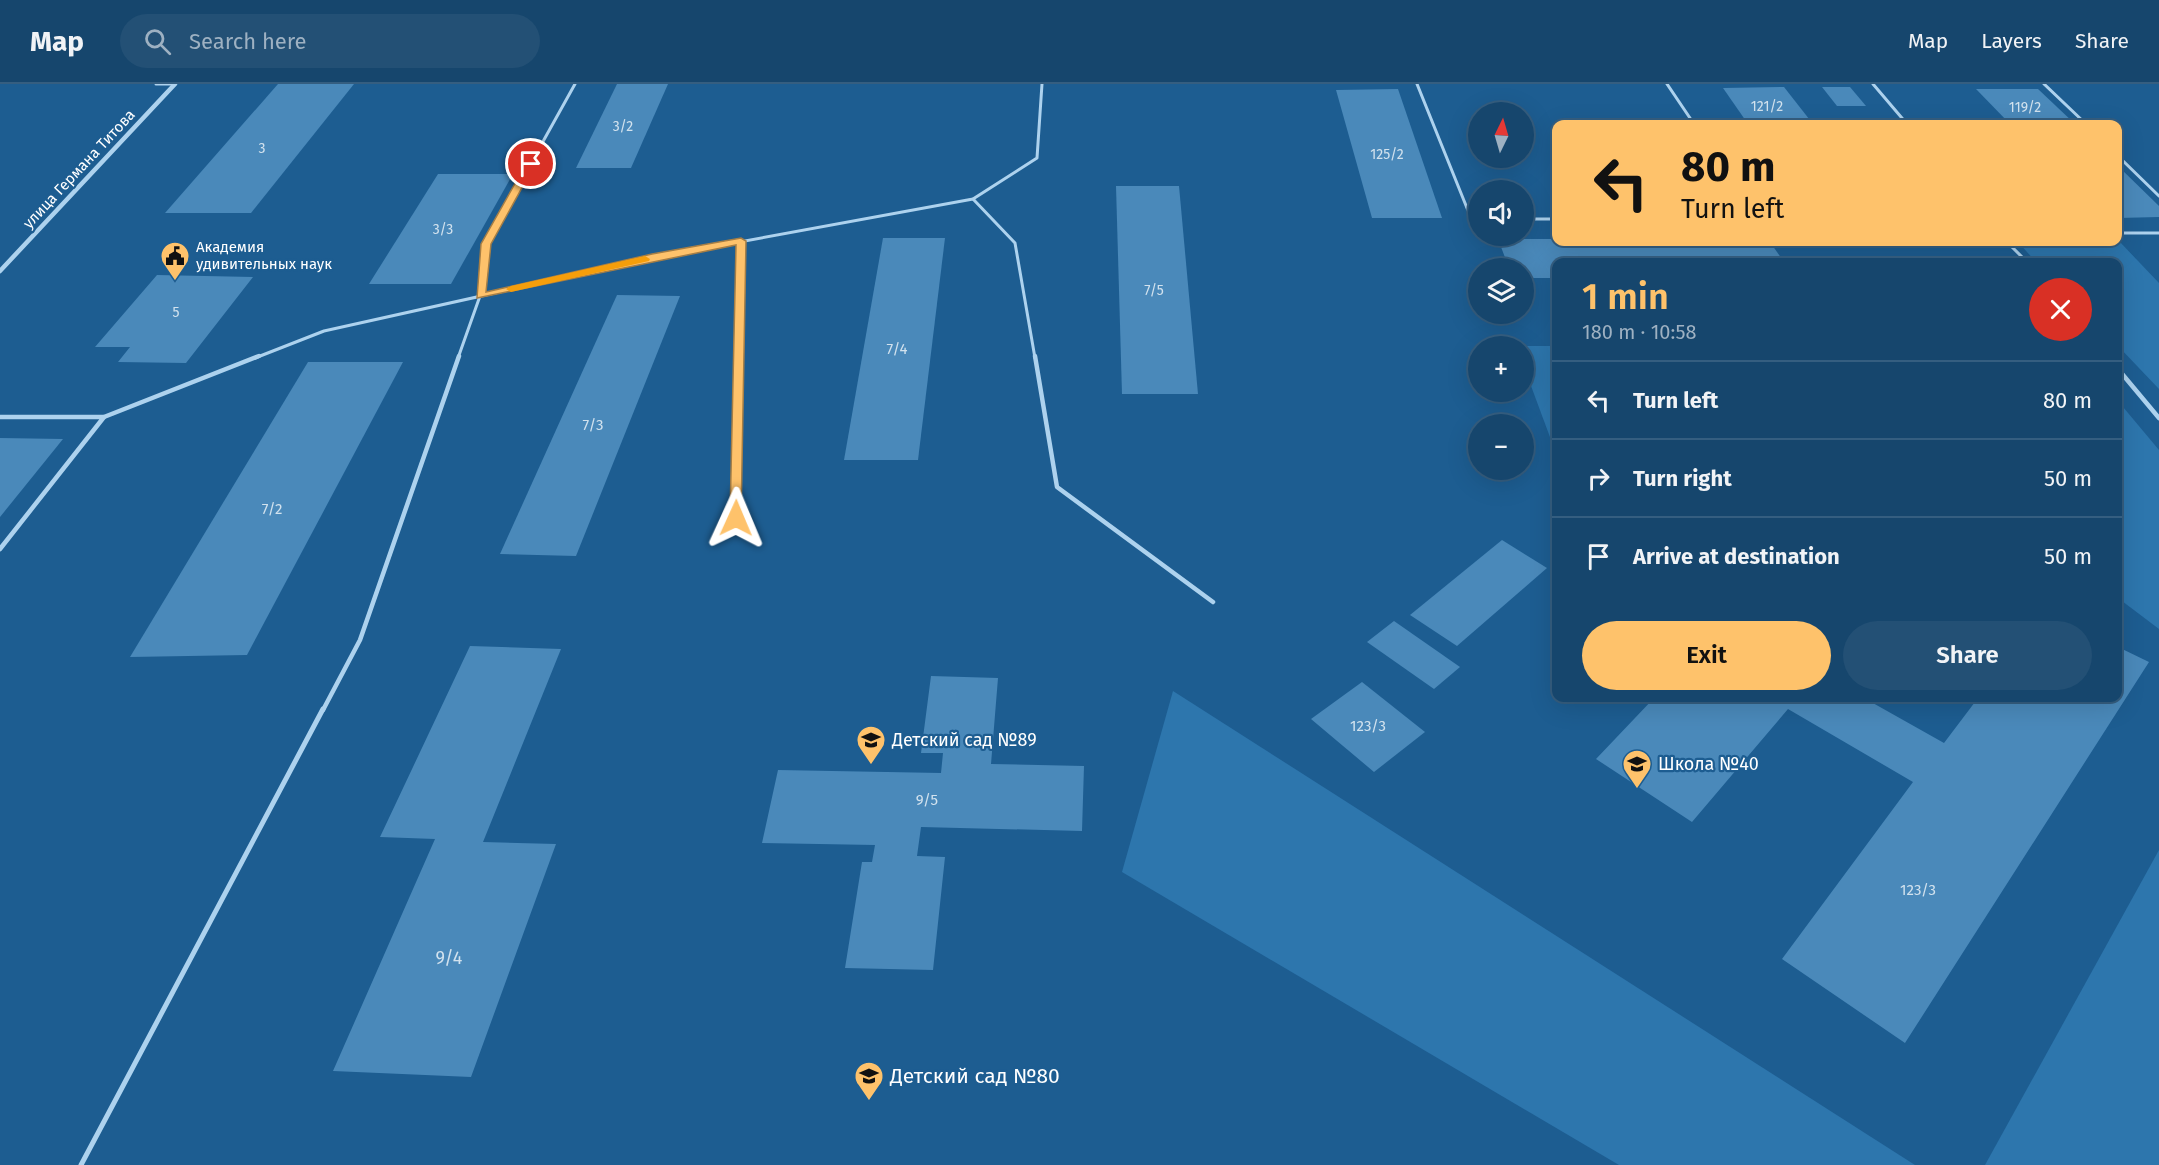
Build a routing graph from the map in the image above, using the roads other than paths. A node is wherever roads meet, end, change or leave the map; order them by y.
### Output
1 (156, 84) edge
2 (175, 84) edge
3 (575, 84) edge
4 (1042, 84) edge
5 (1417, 84) edge
6 (1667, 84) edge
7 (1873, 84) edge
8 (2044, 84) edge
9 (1691, 120) edge
10 (1904, 120) edge
11 (2082, 120) edge
12 (2122, 160) edge
13 (2159, 196) edge
14 (973, 199) junction
15 (1468, 212) edge
16 (1534, 219) edge
17 (1552, 219) edge
18 (2122, 233) edge
19 (2159, 233) edge
20 (741, 241) junction
21 (2011, 246) edge
22 (2023, 258) edge
23 (0, 270) edge
24 (480, 296) junction
25 (2122, 374) edge
26 (0, 417) edge
27 (104, 417) junction
28 (2159, 418) edge
29 (736, 518) dead end
30 (0, 549) edge
31 (1213, 602) dead end
32 (81, 1165) edge

1 - 2 lane
2 - 23 street, улица Германа Титова
3 - 24 lane
4 - 14 lane
5 - 15 lane
6 - 9 lane
7 - 10 lane
8 - 11 lane
12 - 13 lane
14 - 20 lane
14 - 31 lane
16 - 17 lane
18 - 19 lane
20 - 24 lane
20 - 29 lane
21 - 22 lane
24 - 27 lane
24 - 32 lane
25 - 28 lane
26 - 27 lane
27 - 30 lane

